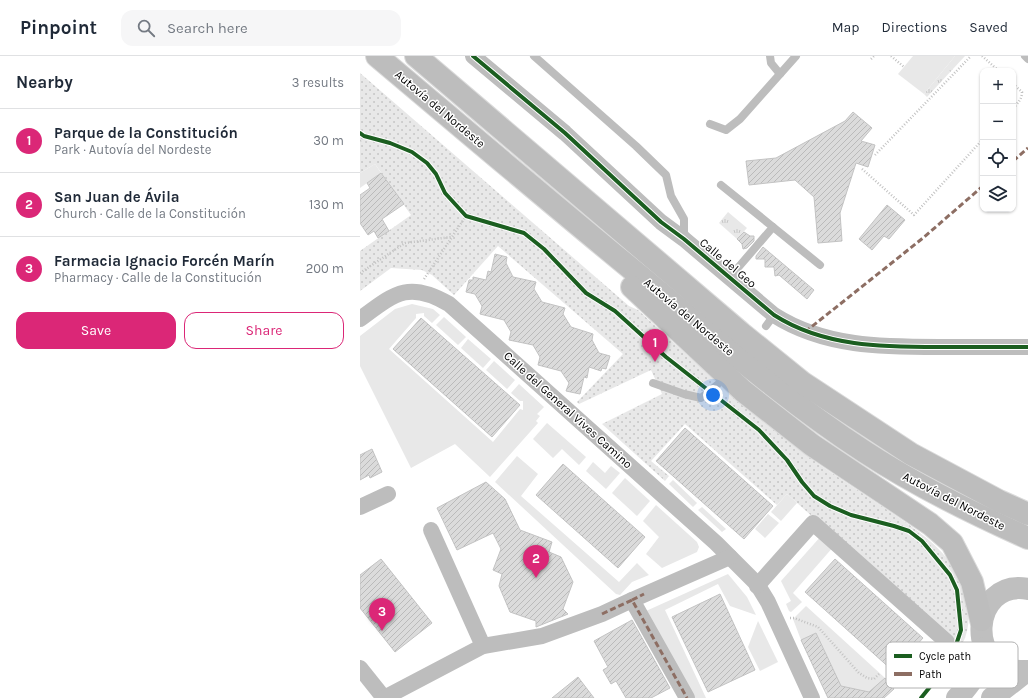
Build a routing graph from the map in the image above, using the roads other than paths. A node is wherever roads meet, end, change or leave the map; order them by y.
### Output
1 (377, 56) edge
2 (416, 56) edge
3 (473, 56) edge
4 (770, 56) edge
5 (796, 56) edge
6 (1025, 56) edge
7 (537, 57) edge
8 (1028, 59) edge
9 (780, 74) junction
10 (710, 124) dead end
11 (520, 177) junction
12 (721, 185) dead end
13 (773, 228) junction
14 (684, 239) junction
15 (820, 265) dead end
16 (730, 277) junction
17 (360, 319) edge
18 (1028, 347) edge
19 (653, 383) dead end
20 (803, 383) junction
21 (716, 385) dead end
22 (388, 494) dead end
23 (1028, 503) edge
24 (360, 507) edge
25 (1028, 514) edge
26 (431, 530) dead end
27 (1028, 538) edge
28 (730, 557) junction
29 (757, 586) junction
30 (1026, 587) edge
31 (638, 597) junction
32 (981, 620) junction
33 (947, 642) dead end
34 (982, 642) edge
35 (484, 646) junction
36 (360, 668) edge
37 (1027, 671) edge
38 (1018, 678) edge
39 (966, 688) edge
40 (1005, 688) edge
41 (384, 698) edge
42 (687, 698) edge
43 (812, 698) edge
44 (957, 698) edge
45 (992, 698) edge

1 - 11 highway, Autovía del Nordeste
2 - 20 highway, Autovía del Nordeste
3 - 14 street, Calle del Geo
4 - 9 lane
5 - 9 lane
6 - 8 lane
7 - 14 lane, Calle del Geo
9 - 10 lane
11 - 27 highway, Autovía del Nordeste
11 - 32 highway
12 - 13 lane
13 - 15 lane
13 - 16 lane
14 - 16 street, Calle del Geo
16 - 18 street, Calle del Geo
17 - 28 street, Calle del General Vives Camino
19 - 21 lane
20 - 23 highway
20 - 25 highway, Autovía del Nordeste
22 - 24 street
26 - 35 street
28 - 29 street, Calle del General Vives Camino
28 - 31 street
29 - 33 street
29 - 43 street, Calle del General Vives Camino
30 - 32 main road
31 - 35 street
31 - 42 street
32 - 34 main road
35 - 41 street
36 - 41 street
37 - 38 main road
39 - 44 main road
40 - 45 main road

